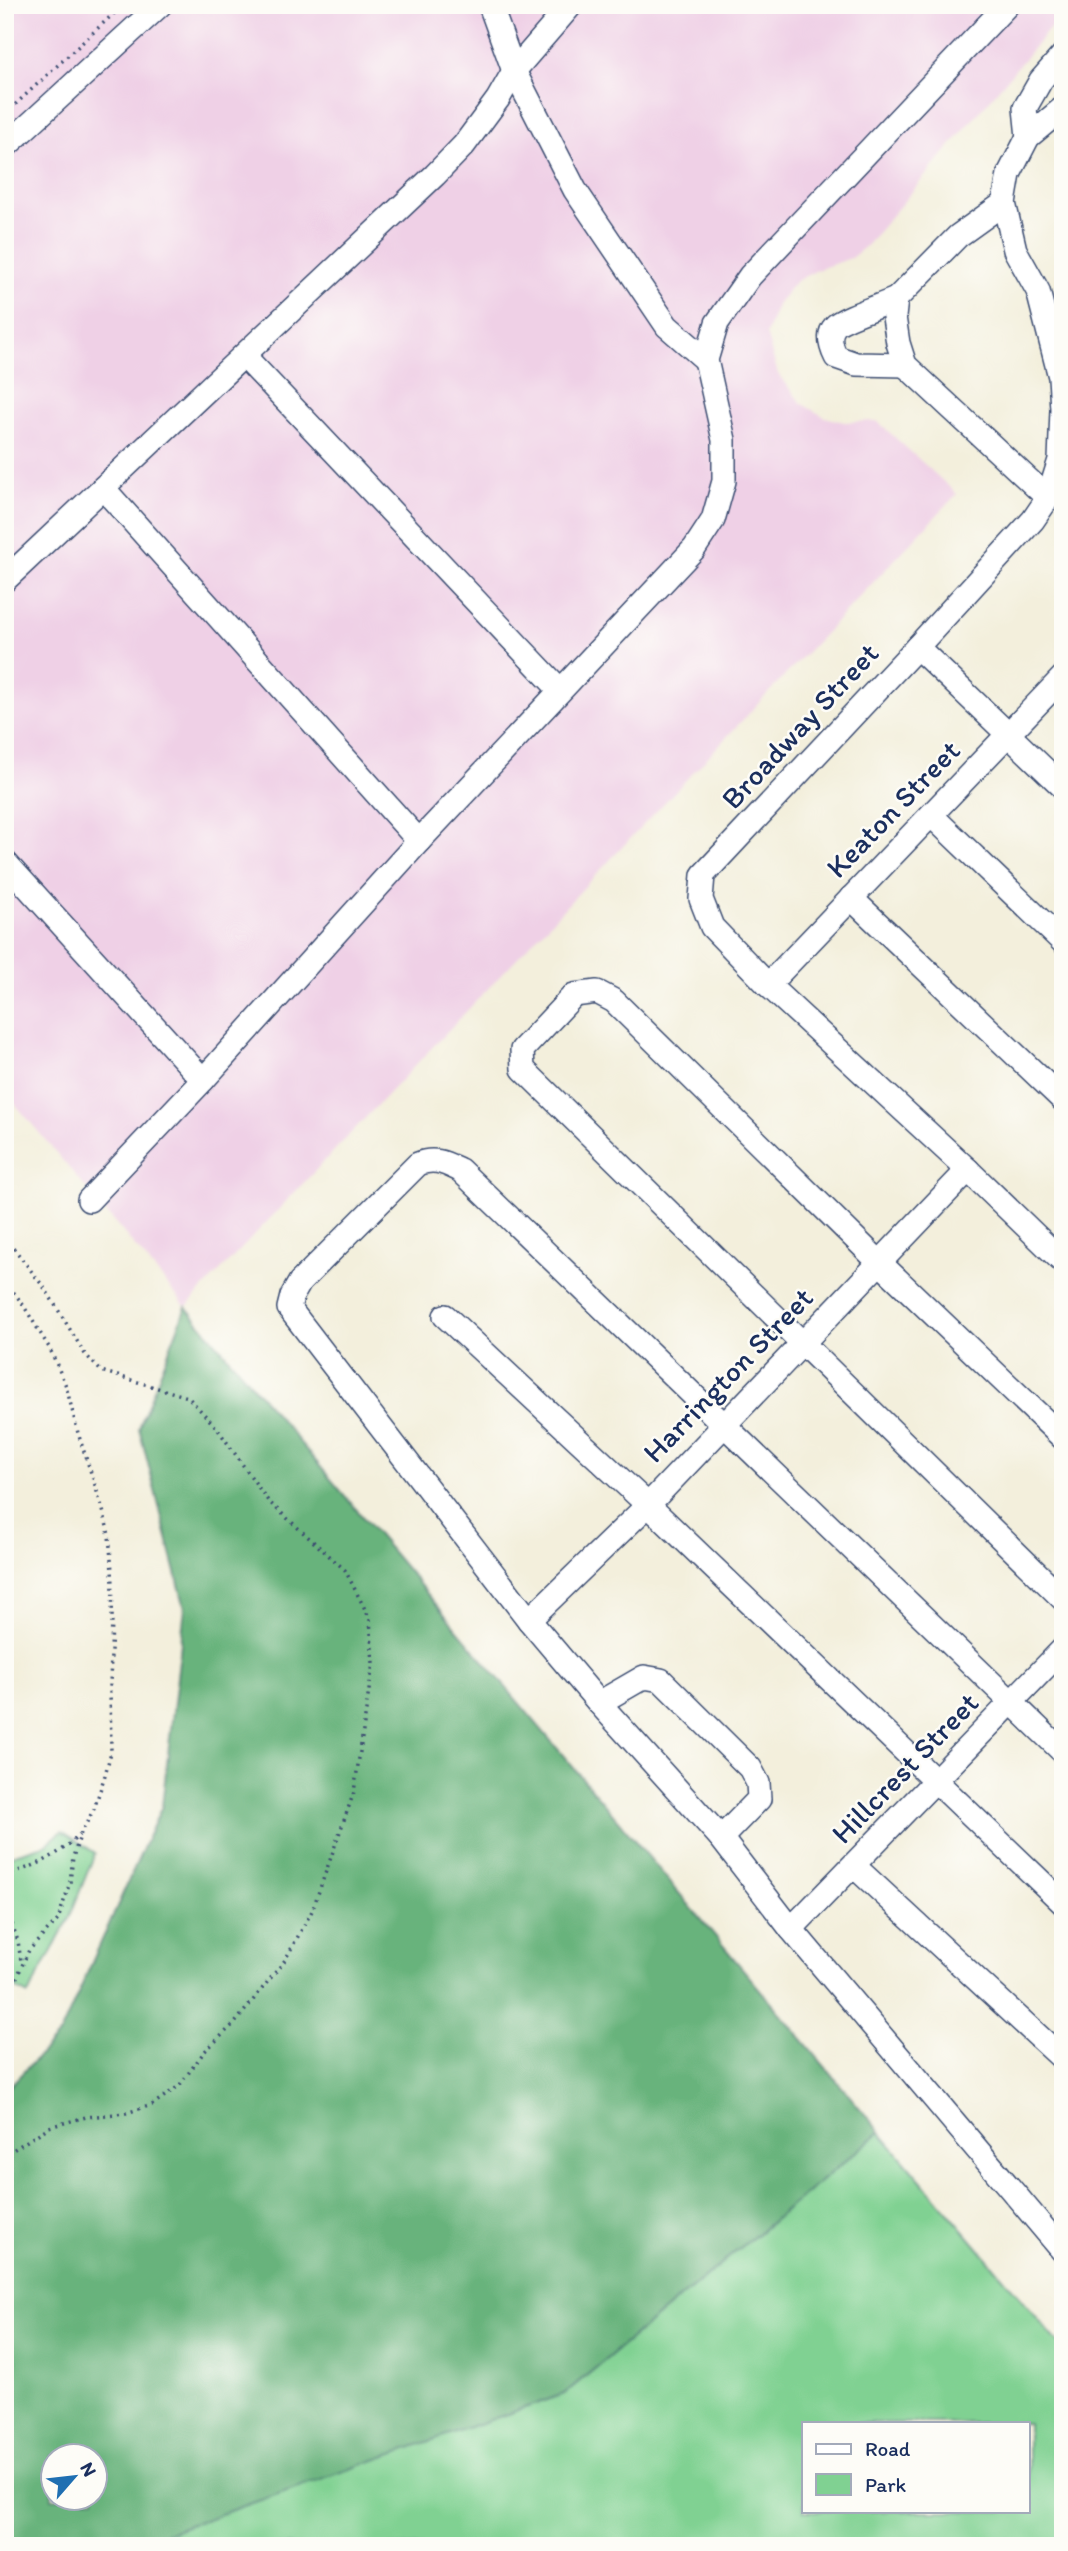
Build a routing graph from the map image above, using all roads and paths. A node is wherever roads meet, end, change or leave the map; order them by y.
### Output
1 (123, 5) edge
2 (160, 5) edge
3 (490, 5) edge
4 (571, 5) edge
5 (1007, 5) edge
6 (1063, 55) edge
7 (514, 71) junction
8 (1063, 108) edge
9 (5, 114) edge
10 (1028, 137) junction
11 (5, 147) edge
12 (1004, 203) junction
13 (1038, 290) junction
14 (895, 299) junction
15 (1063, 313) edge
16 (244, 356) junction
17 (706, 360) junction
18 (905, 365) junction
19 (103, 488) junction
20 (1048, 498) junction
21 (5, 580) edge
22 (918, 647) junction
23 (1063, 677) edge
24 (560, 690) junction
25 (1008, 733) junction
26 (1063, 787) edge
27 (931, 815) junction
28 (419, 841) junction
29 (5, 862) edge
30 (851, 898) junction
31 (1063, 942) edge
32 (768, 985) junction
33 (203, 1080) junction
34 (1063, 1100) edge
35 (968, 1170) junction
36 (89, 1200) dead end
37 (5, 1237) edge
38 (880, 1262) junction
39 (1063, 1262) edge
40 (5, 1281) edge
41 (445, 1316) dead end
42 (803, 1343) junction
43 (723, 1426) junction
44 (1063, 1438) edge
45 (648, 1505) junction
46 (1063, 1599) edge
47 (529, 1620) junction
48 (1063, 1649) edge
49 (599, 1703) junction
50 (1011, 1703) junction
51 (1063, 1752) edge
52 (936, 1781) junction
53 (81, 1833) junction
54 (721, 1838) junction
55 (854, 1866) junction
56 (5, 1874) edge
57 (1063, 1903) edge
58 (5, 1904) edge
59 (791, 1929) junction
60 (22, 1963) junction
61 (5, 2004) edge
62 (1063, 2059) edge
63 (5, 2155) edge
64 (1035, 2219) junction
65 (1063, 2223) edge
66 (1063, 2251) edge

1 - 9 path
2 - 11 street
3 - 7 street
4 - 7 street
5 - 17 street
6 - 10 street
7 - 16 street
7 - 17 street
8 - 10 street
10 - 12 street, Broadway Street
12 - 13 street, Broadway Street
12 - 14 street
13 - 15 street
13 - 20 street, Broadway Street
14 - 18 street
14 - 18 street
16 - 19 street
16 - 24 street
17 - 24 street
18 - 20 street
19 - 21 street
19 - 28 street
20 - 22 street, Broadway Street
22 - 25 street
22 - 32 street, Broadway Street
23 - 25 street, Keaton Street
24 - 28 street
25 - 26 street
25 - 27 street, Keaton Street
27 - 30 street, Keaton Street
27 - 31 street
28 - 33 street
29 - 33 street
30 - 32 street, Keaton Street
30 - 34 street
32 - 35 street, Broadway Street
33 - 36 street
35 - 38 street, Harrington Street
35 - 39 street, Broadway Street
37 - 63 path
38 - 42 street, Harrington Street
38 - 42 street
38 - 44 street
40 - 53 path
41 - 45 street
42 - 43 street, Harrington Street
42 - 46 street
43 - 45 street, Harrington Street
43 - 47 street
43 - 50 street
45 - 47 street, Harrington Street
45 - 52 street
47 - 49 street
48 - 50 street, Hillcrest Street
49 - 54 street
49 - 54 street
50 - 51 street
50 - 52 street, Hillcrest Street
52 - 55 street, Hillcrest Street
52 - 57 street
53 - 56 path
53 - 60 path
54 - 59 street
55 - 59 street, Hillcrest Street
55 - 62 street
58 - 60 path
59 - 64 street
60 - 61 path
64 - 65 street
64 - 66 street

